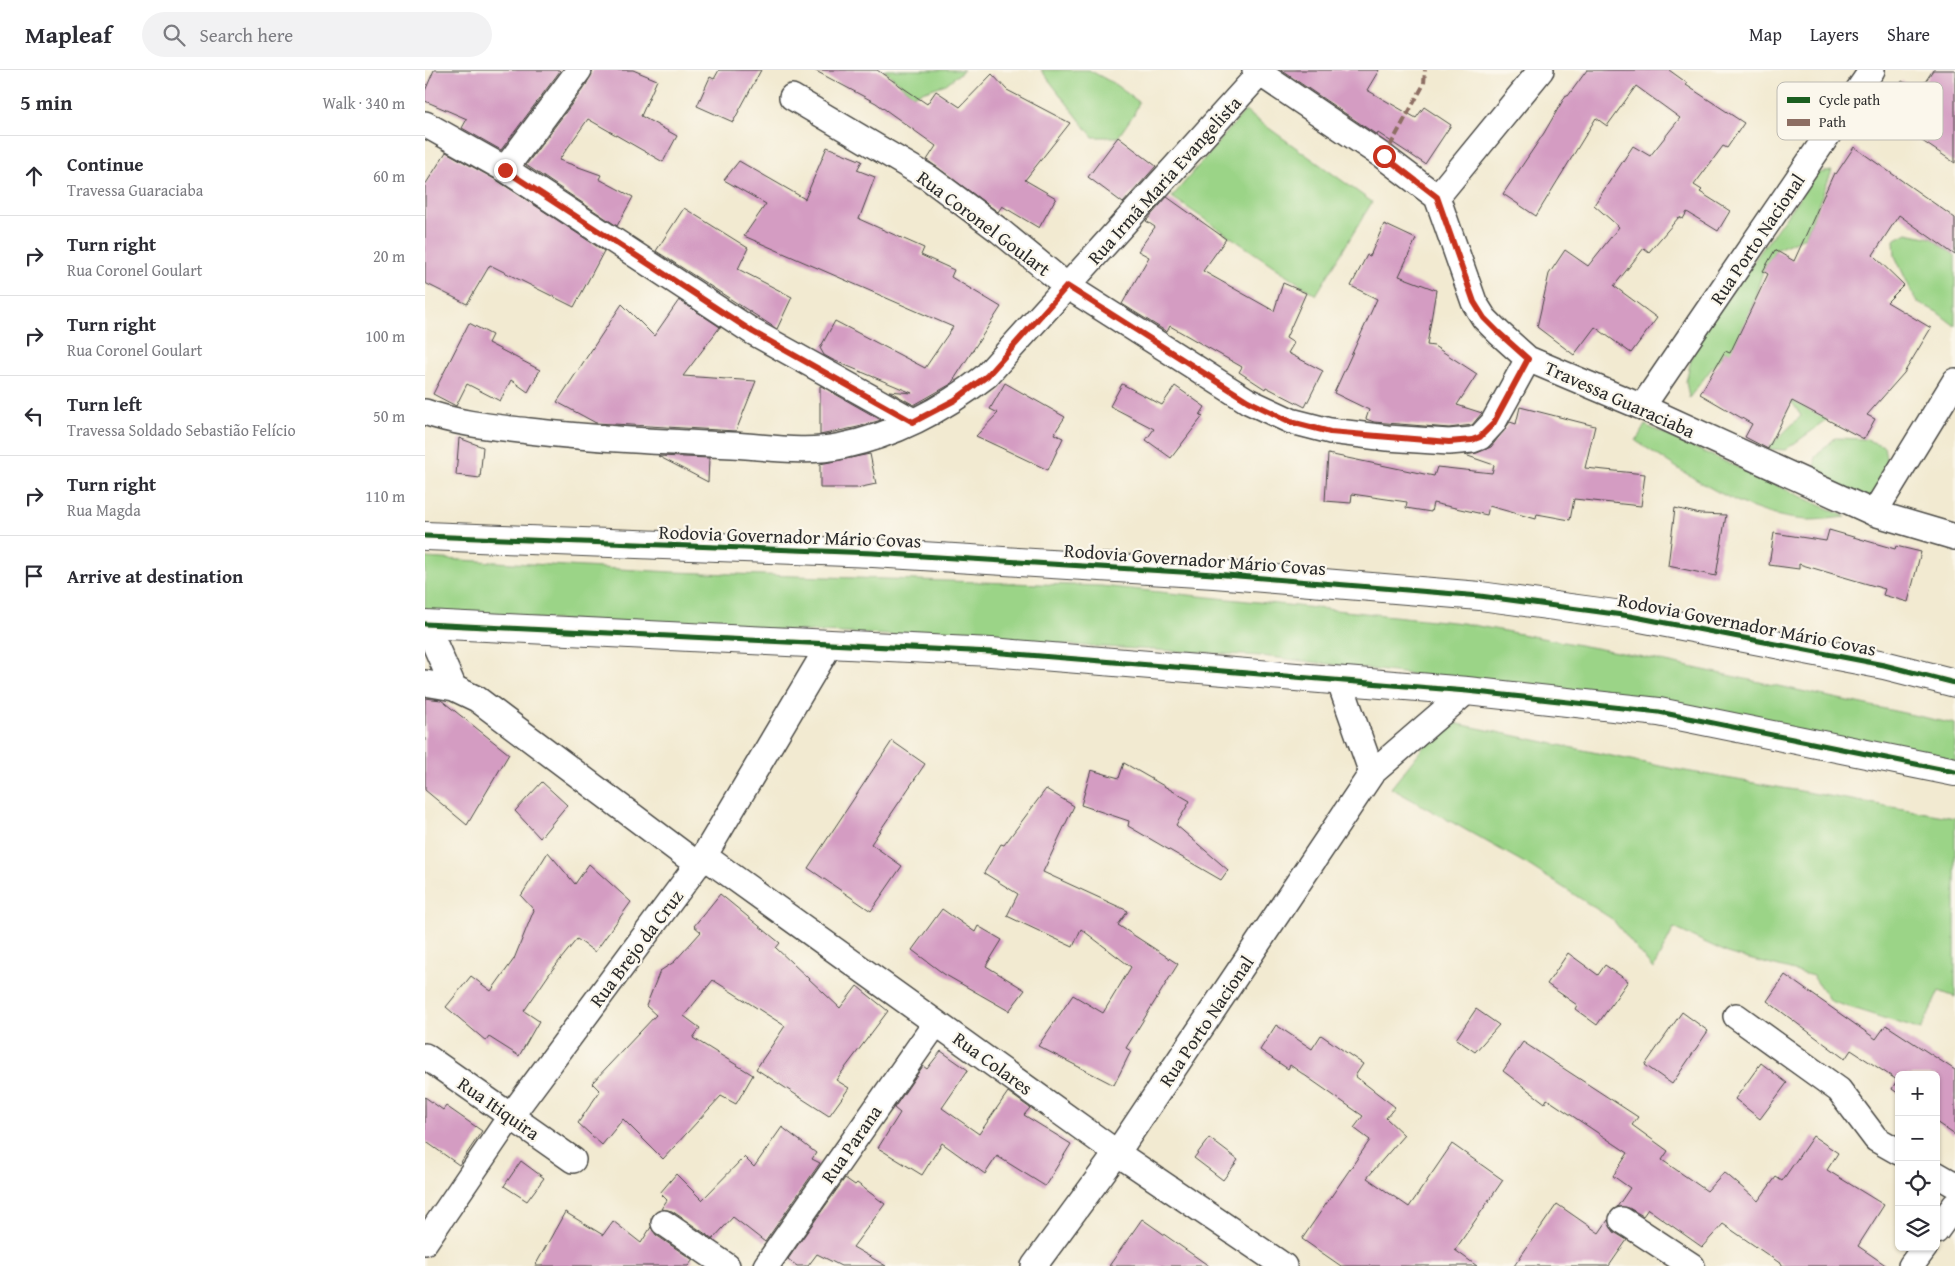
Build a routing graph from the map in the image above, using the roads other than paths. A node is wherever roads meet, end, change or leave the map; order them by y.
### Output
1 (579, 70) edge
2 (1541, 70) edge
3 (1871, 70) edge
4 (1257, 72) edge
5 (1863, 82) edge
6 (792, 97) dead end
7 (425, 124) edge
8 (1823, 140) edge
9 (505, 170) junction
10 (1437, 197) junction
11 (1067, 286) junction
12 (1528, 359) junction
13 (1955, 381) edge
14 (1642, 407) junction
15 (425, 412) edge
16 (913, 422) junction
17 (1874, 513) junction
18 (425, 536) edge
19 (1955, 537) edge
20 (425, 624) edge
21 (829, 644) junction
22 (1339, 680) junction
23 (425, 683) edge
24 (1955, 683) edge
25 (454, 688) junction
26 (1467, 691) junction
27 (1955, 772) edge
28 (1372, 773) junction
29 (701, 861) junction
30 (1736, 1016) dead end
31 (936, 1023) junction
32 (425, 1056) edge
33 (510, 1117) junction
34 (1895, 1150) edge
35 (1117, 1153) junction
36 (573, 1160) dead end
37 (1940, 1176) edge
38 (1955, 1185) edge
39 (1955, 1205) edge
40 (1622, 1220) dead end
41 (664, 1223) dead end
42 (1940, 1226) edge
43 (425, 1242) edge
44 (1922, 1251) edge
45 (727, 1266) edge
46 (766, 1266) edge
47 (1034, 1266) edge
48 (1284, 1266) edge
49 (1691, 1266) edge
50 (1911, 1266) edge

1 - 9 street
2 - 10 street
3 - 5 street, Rua Porto Nacional
4 - 10 street
4 - 11 street, Rua Irmã Maria Evangelista
6 - 11 street, Rua Coronel Goulart
7 - 9 street
8 - 14 street, Rua Porto Nacional
9 - 16 street
10 - 12 street, Travessa Guaraciaba
11 - 12 street, Rua Coronel Goulart
11 - 16 street, Rua Irmã Maria Evangelista
12 - 14 street, Travessa Guaraciaba
13 - 17 street
14 - 17 street, Travessa Guaraciaba
15 - 16 street, Rua Irmã Maria Evangelista
17 - 19 street, Travessa Guaraciaba
18 - 24 highway, Rodovia Governador Mário Covas
20 - 21 highway
20 - 25 street
21 - 22 highway
21 - 29 street, Rua Brejo da Cruz
22 - 26 highway
22 - 28 street
23 - 25 street, Rua Colares
25 - 29 street, Rua Colares
26 - 27 highway
26 - 28 street, Rua Porto Nacional
28 - 35 street, Rua Porto Nacional
29 - 31 street, Rua Colares
29 - 33 street, Rua Brejo da Cruz
30 - 34 street
31 - 35 street, Rua Colares
31 - 46 street, Rua Parana
32 - 33 street, Rua Itiquira
33 - 36 street, Rua Itiquira
33 - 43 street, Rua Brejo da Cruz
35 - 47 street, Rua Porto Nacional
35 - 48 street, Rua Colares
37 - 38 street
39 - 42 street
40 - 49 street
41 - 45 street
44 - 50 street

